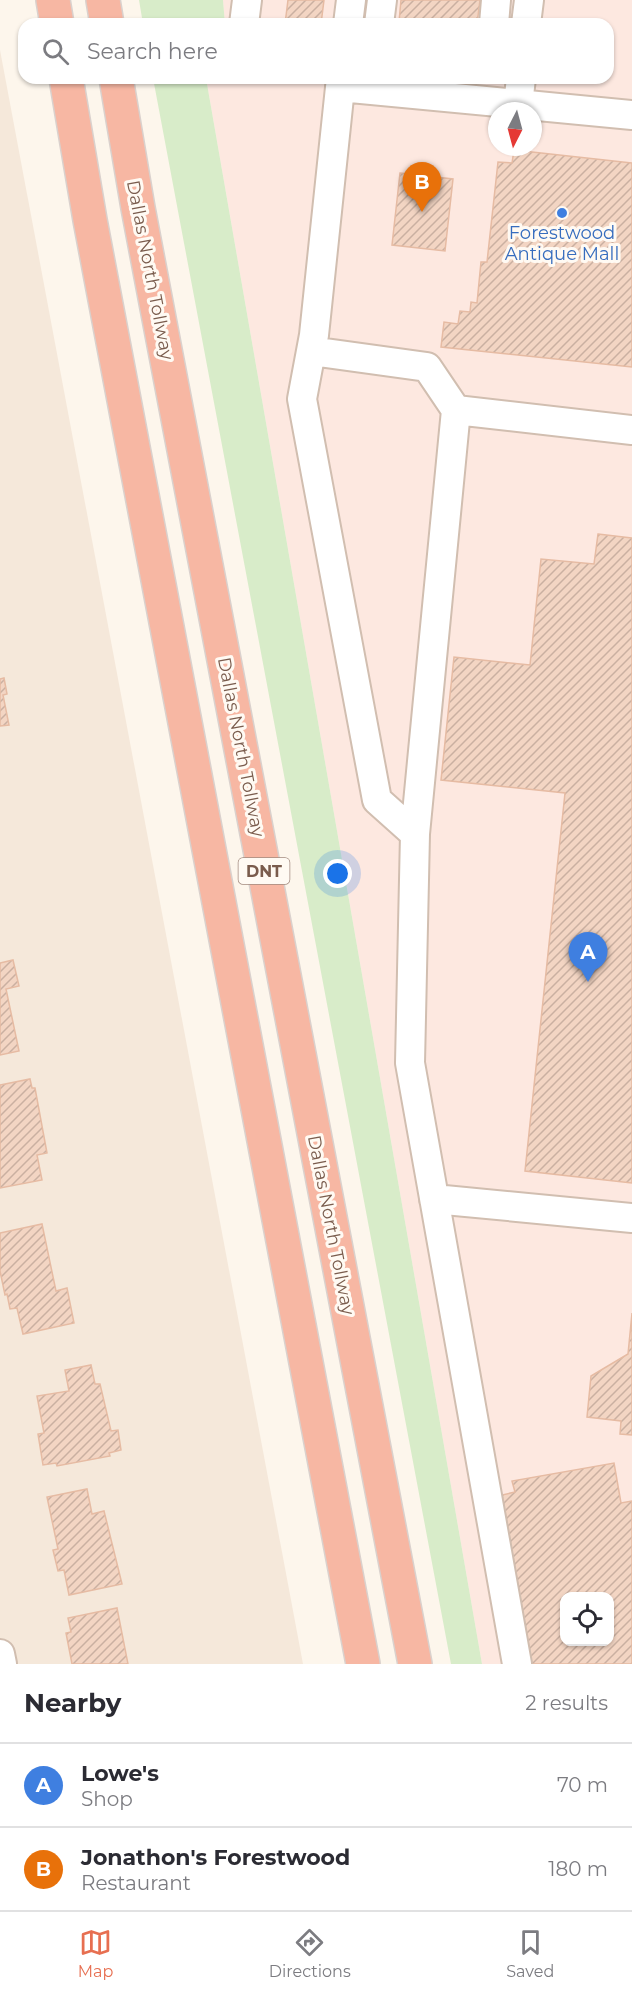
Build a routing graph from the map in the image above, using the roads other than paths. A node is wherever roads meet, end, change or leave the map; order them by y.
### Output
1 (53, 0) edge
2 (103, 0) edge
3 (247, 0) edge
4 (351, 0) edge
5 (382, 0) edge
6 (496, 0) edge
7 (529, 0) edge
8 (56, 18) edge
9 (106, 18) edge
10 (245, 18) edge
11 (349, 18) edge
12 (380, 18) edge
13 (494, 18) edge
14 (527, 18) edge
15 (67, 84) edge
16 (117, 84) edge
17 (341, 84) edge
18 (381, 84) edge
19 (519, 91) edge
20 (632, 115) edge
21 (311, 351) junction
22 (456, 410) junction
23 (632, 430) edge
24 (415, 834) junction
25 (434, 1199) junction
26 (632, 1218) edge
27 (0, 1654) edge
28 (2, 1664) edge
29 (363, 1664) edge
30 (415, 1664) edge
31 (517, 1664) edge

1 - 8 highway
2 - 9 highway
3 - 10 street
4 - 11 street
5 - 12 street
6 - 13 street
7 - 14 street
15 - 29 highway, DNT
16 - 30 highway, Dallas North Tollway / DNT
17 - 21 street
18 - 19 street
19 - 20 street
21 - 22 street
21 - 24 street
22 - 23 street
22 - 24 street
24 - 25 street
25 - 26 street
25 - 31 street
27 - 28 street

